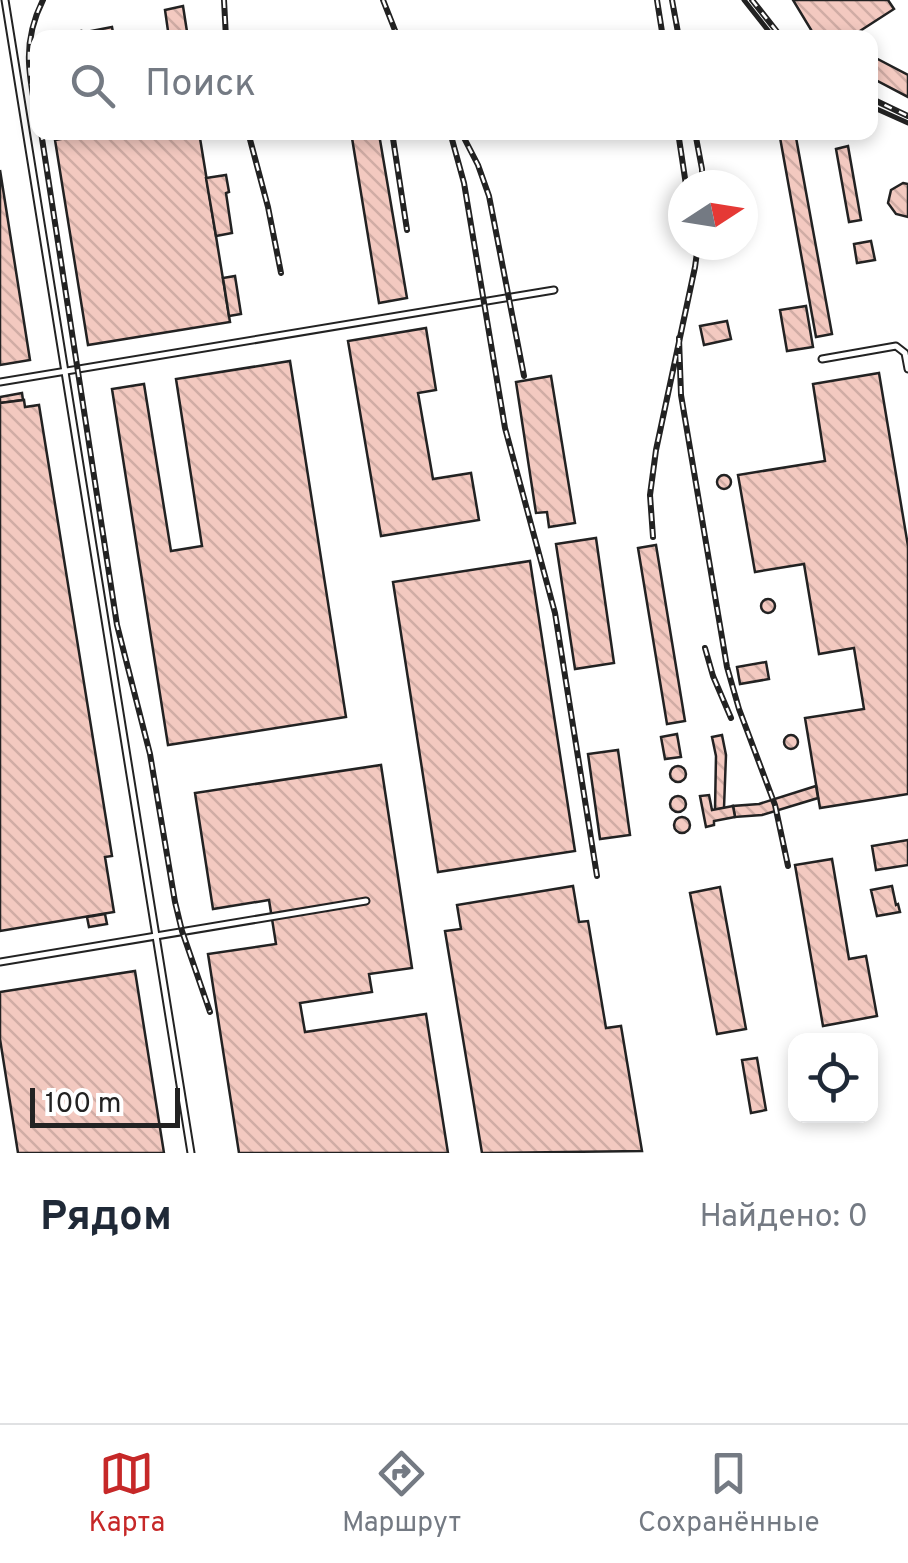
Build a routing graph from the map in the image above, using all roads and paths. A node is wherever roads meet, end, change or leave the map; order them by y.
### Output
1 (5, 0) edge
2 (30, 127) edge
3 (26, 128) junction
4 (554, 290) dead end
5 (822, 359) dead end
6 (908, 370) edge
7 (66, 372) junction
8 (0, 382) edge
9 (366, 901) dead end
10 (156, 935) junction
11 (0, 962) edge
12 (191, 1153) edge

1 - 3 lane
2 - 3 lane
3 - 7 lane
4 - 7 lane
5 - 6 lane
7 - 8 lane
7 - 10 lane
9 - 10 lane
10 - 11 lane
10 - 12 lane

